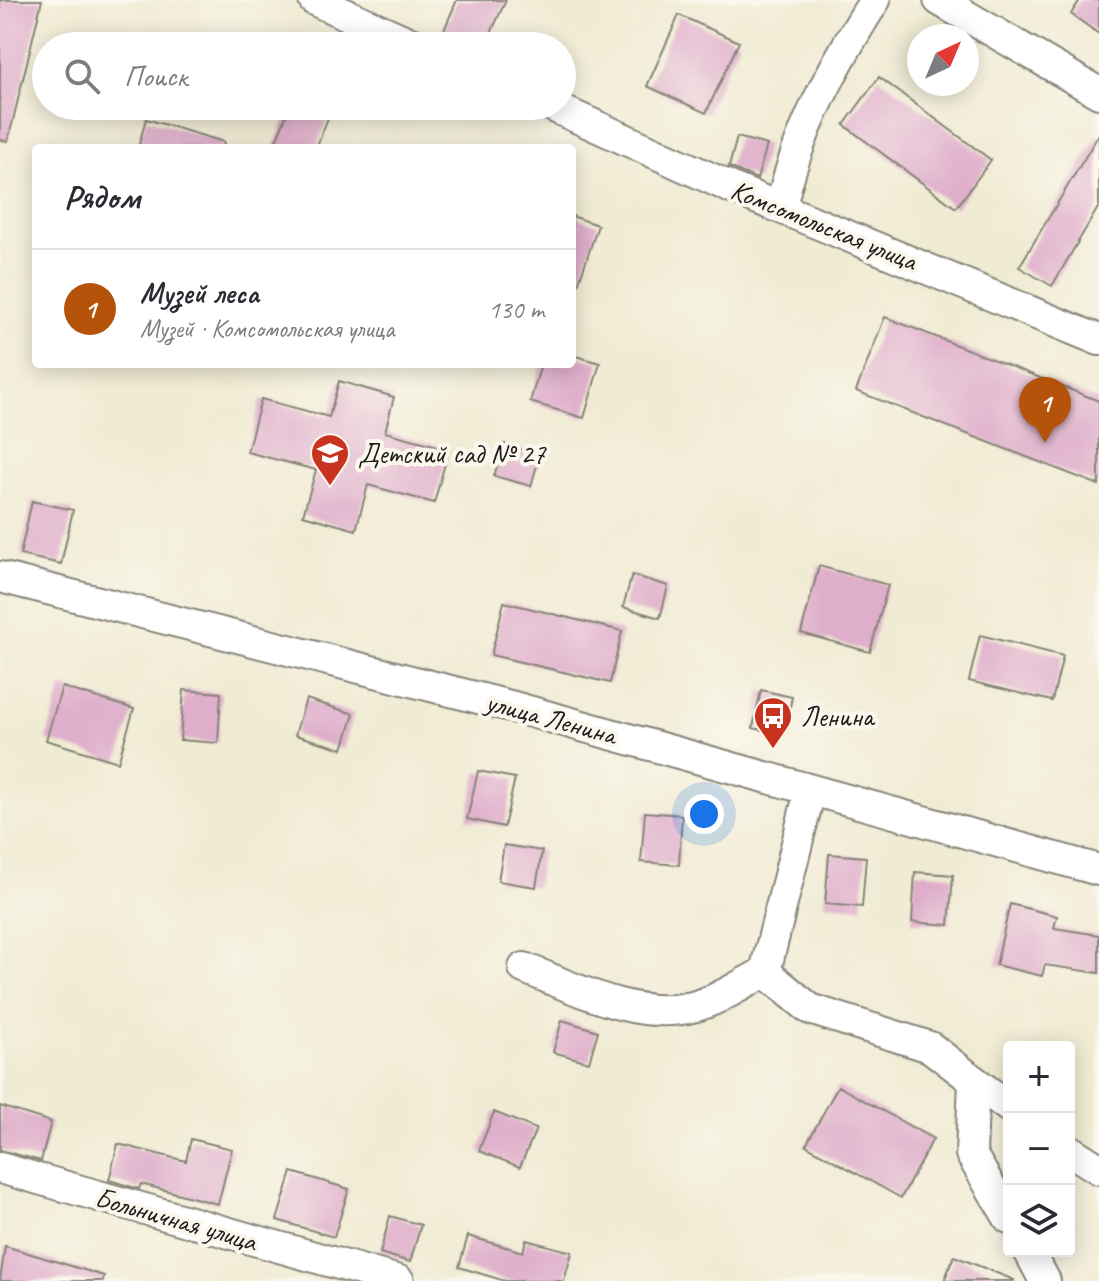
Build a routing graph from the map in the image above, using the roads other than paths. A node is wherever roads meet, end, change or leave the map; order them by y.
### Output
1 (314, 0) edge
2 (875, 0) edge
3 (939, 0) edge
4 (386, 32) edge
5 (1099, 93) edge
6 (576, 117) edge
7 (781, 207) junction
8 (1099, 340) edge
9 (0, 577) edge
10 (810, 791) junction
11 (1099, 870) edge
12 (524, 968) dead end
13 (765, 972) junction
14 (974, 1081) junction
15 (1003, 1103) edge
16 (1075, 1154) edge
17 (0, 1168) edge
18 (1099, 1169) edge
19 (1003, 1208) edge
20 (1032, 1257) edge
21 (399, 1281) edge
22 (1045, 1281) edge

1 - 4 street
2 - 7 street
3 - 5 street
6 - 7 street, Комсомольская улица
7 - 8 street, Комсомольская улица
9 - 10 street, улица Ленина
10 - 11 street, улица Ленина
10 - 13 street
12 - 13 street
13 - 14 street
14 - 15 street
14 - 19 street
16 - 18 street
17 - 21 street, Больничная улица
20 - 22 street

